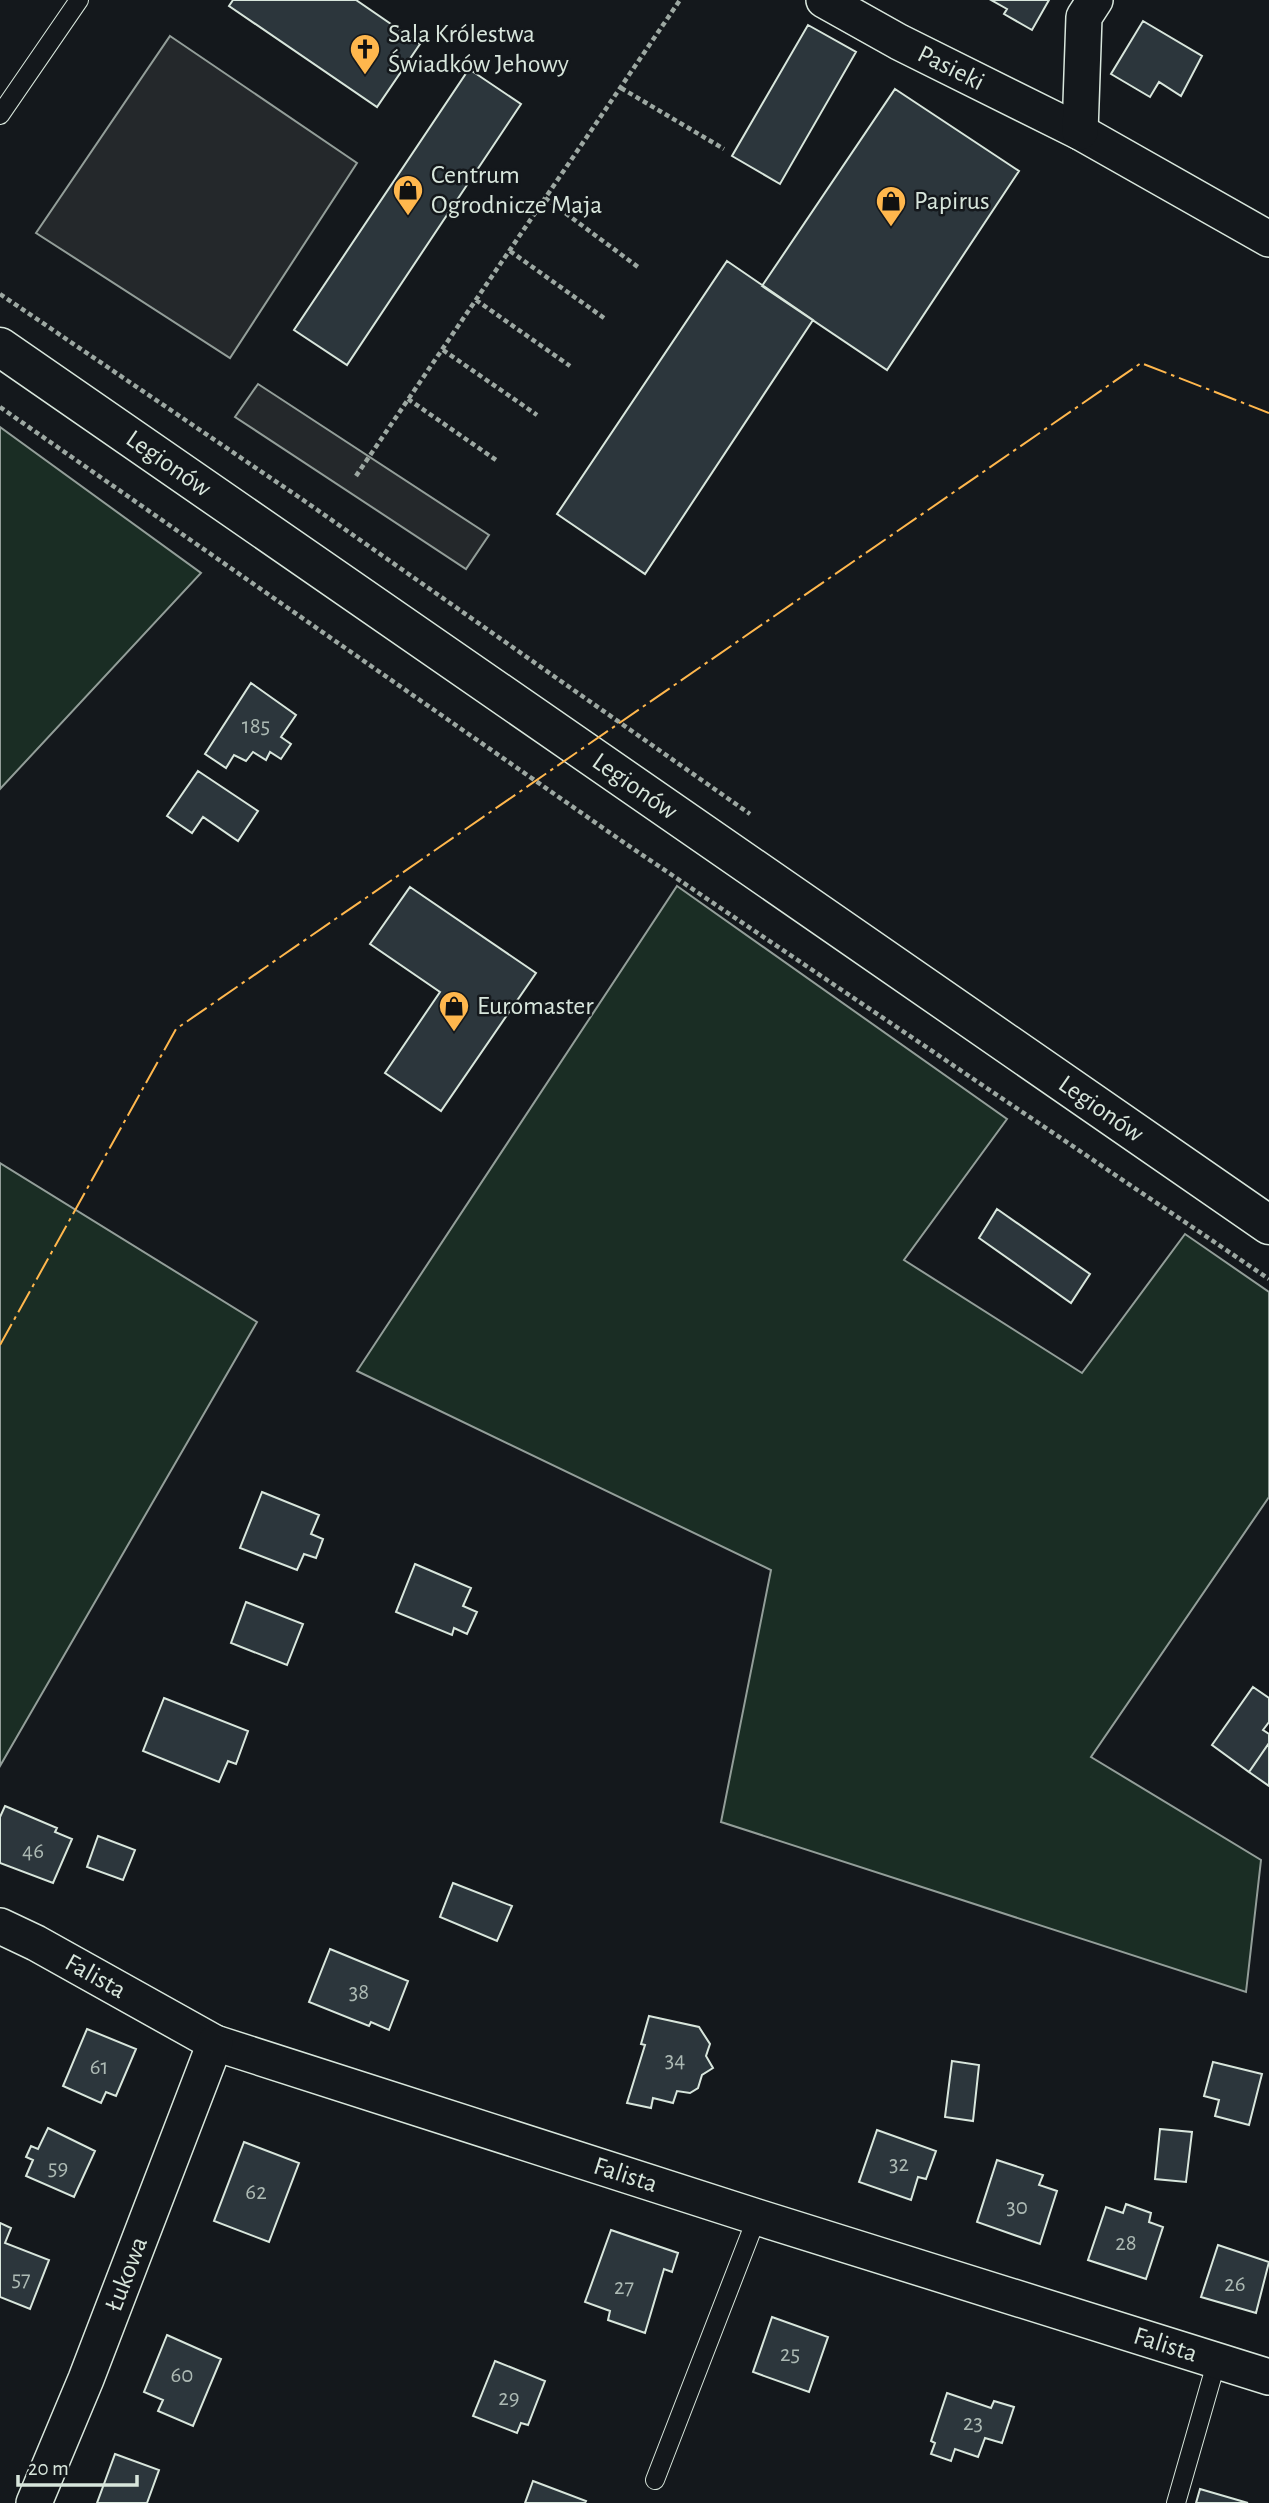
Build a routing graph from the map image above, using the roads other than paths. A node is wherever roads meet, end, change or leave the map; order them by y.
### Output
1 (79, 0) edge
2 (824, 0) edge
3 (1095, 0) edge
4 (0, 115) edge
5 (1080, 132) junction
6 (1269, 239) edge
7 (0, 347) edge
8 (1269, 1225) edge
9 (0, 1926) edge
10 (215, 2043) junction
11 (757, 2217) junction
12 (1217, 2360) junction
13 (1269, 2376) edge
14 (655, 2480) dead end
15 (34, 2503) edge
16 (1176, 2503) edge

1 - 4 lane
2 - 5 street, Pasieki
3 - 5 street
5 - 6 street, Pasieki
7 - 8 street, Legionów
9 - 10 street, Falista
10 - 11 street, Falista
10 - 15 street, Łukowa
11 - 12 street, Falista
11 - 14 lane
12 - 13 street, Falista
12 - 16 lane

